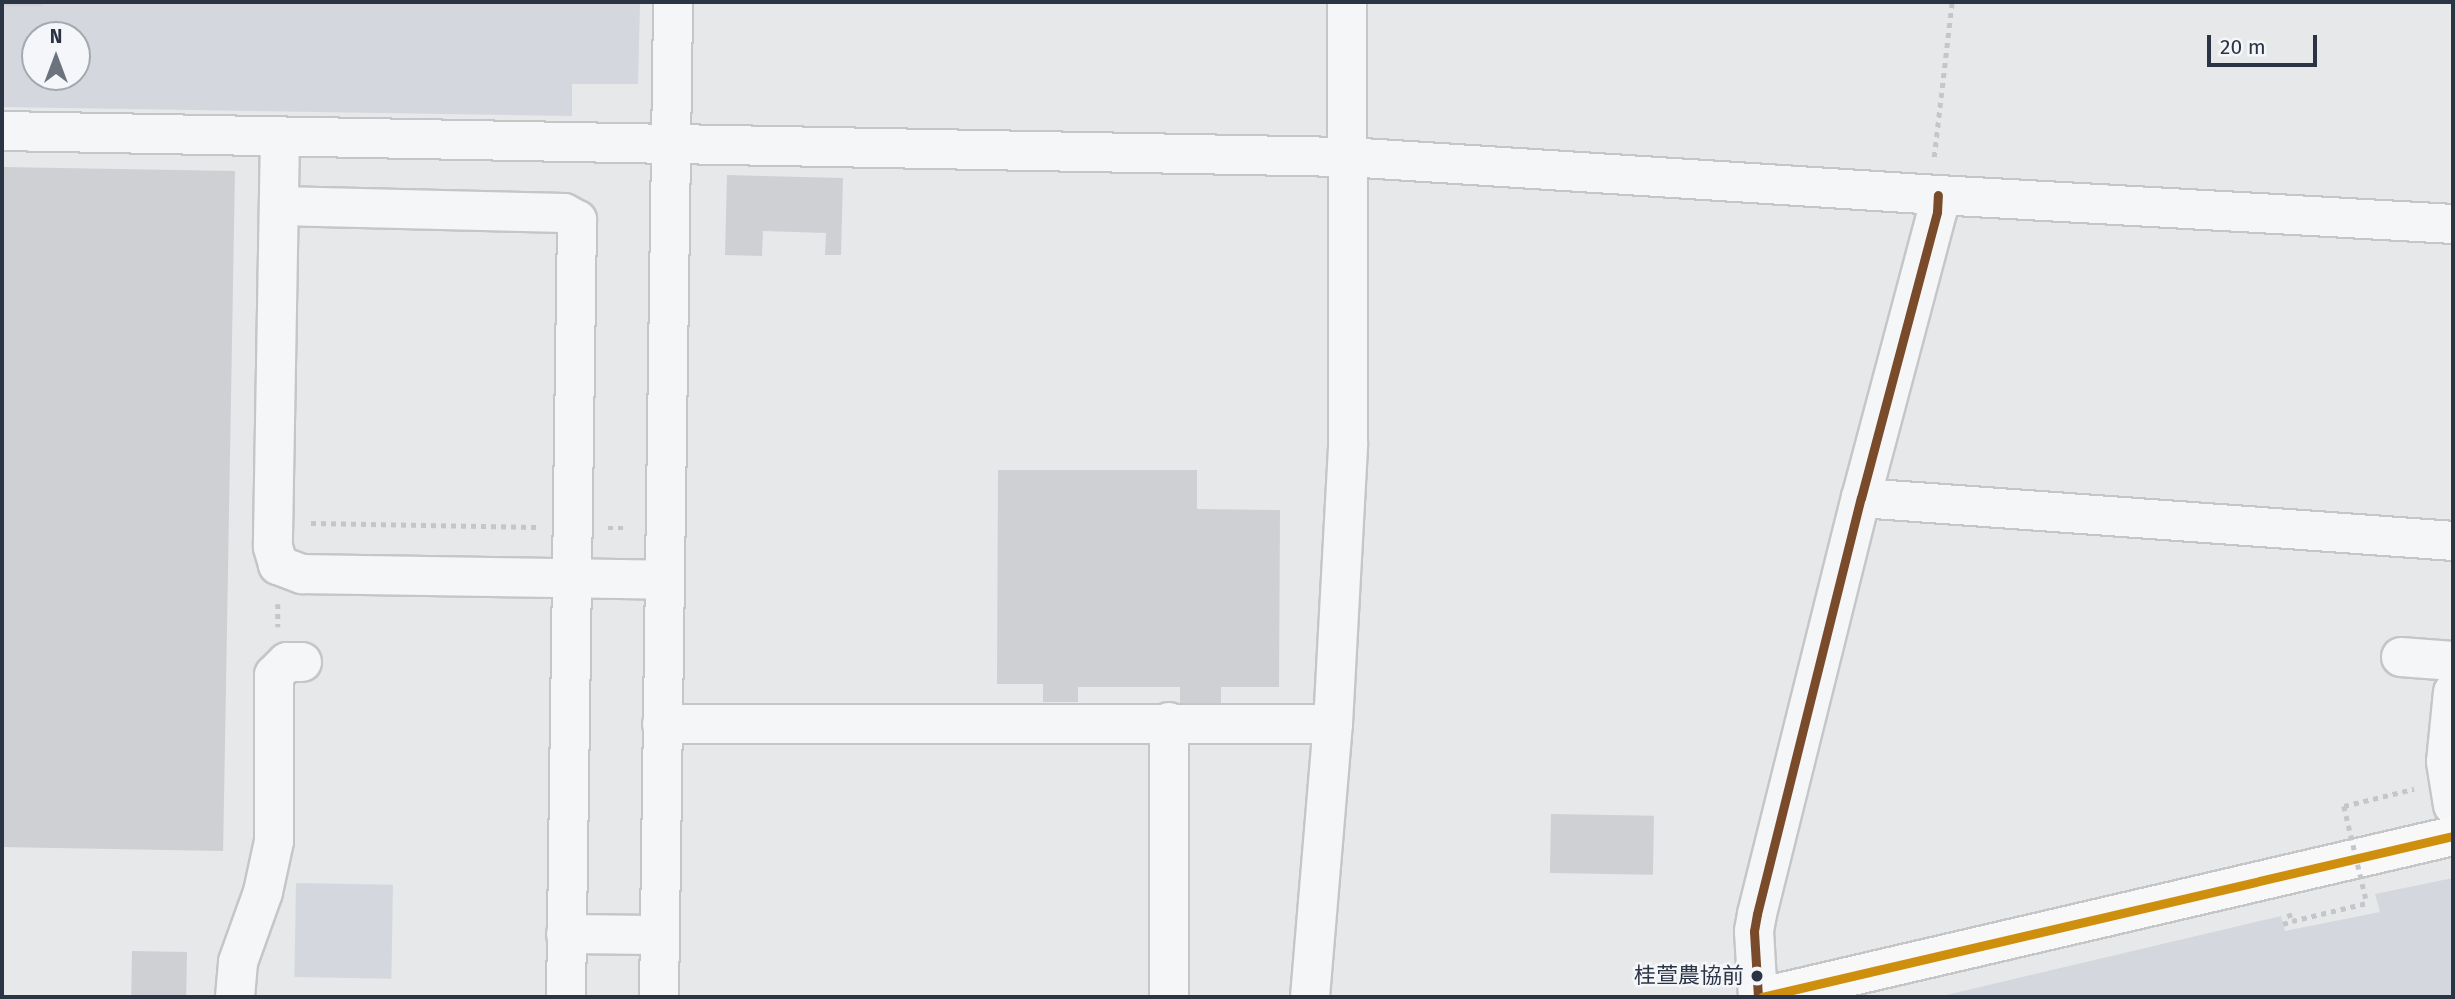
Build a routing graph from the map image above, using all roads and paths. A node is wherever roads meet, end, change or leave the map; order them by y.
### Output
1 (673, 2) edge
2 (1347, 2) edge
3 (1952, 2) edge
4 (2, 131) edge
5 (280, 136) junction
6 (670, 143) junction
7 (1347, 157) junction
8 (1938, 195) junction
9 (279, 206) junction
10 (2453, 224) edge
11 (1861, 498) junction
12 (273, 523) junction
13 (572, 528) junction
14 (636, 528) dead end
15 (2453, 541) edge
16 (278, 565) junction
17 (571, 578) junction
18 (664, 580) junction
19 (2401, 657) dead end
20 (2453, 661) edge
21 (290, 664) joint
22 (2453, 692) edge
23 (1169, 722) junction
24 (662, 724) junction
25 (1333, 724) junction
26 (2402, 793) dead end
27 (2453, 805) edge
28 (2453, 836) edge
29 (2287, 905) dead end
30 (2292, 921) junction
31 (2283, 924) dead end
32 (566, 934) junction
33 (659, 935) junction
34 (235, 997) edge
35 (566, 997) edge
36 (659, 997) edge
37 (1169, 997) edge
38 (1310, 997) edge
39 (1760, 997) edge

1 - 6 street
2 - 7 street
3 - 8 path
4 - 5 street
5 - 6 street
5 - 9 street
6 - 7 street
6 - 18 street
7 - 8 street
7 - 25 street
8 - 10 street
8 - 11 street
9 - 12 street
9 - 13 street
11 - 15 street
11 - 39 street
12 - 13 path
12 - 16 street
13 - 14 path
13 - 17 street
16 - 17 street
16 - 21 path
17 - 18 street
17 - 32 street
18 - 24 street
19 - 20 street
21 - 34 street
22 - 27 street
23 - 24 street
23 - 25 street
23 - 37 street
24 - 33 street
25 - 38 street
26 - 30 path, bridge
28 - 39 main road
29 - 30 path
30 - 31 path
32 - 33 street
32 - 35 street
33 - 36 street

